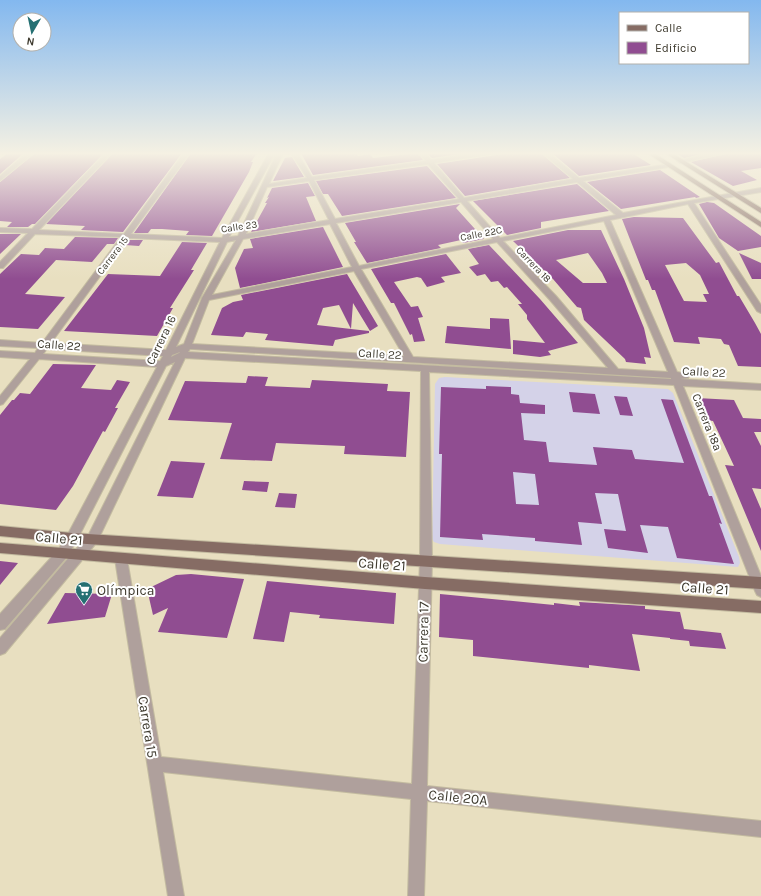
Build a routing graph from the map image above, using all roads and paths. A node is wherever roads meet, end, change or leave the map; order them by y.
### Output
1 (69, 195) edge
2 (156, 195) edge
3 (250, 195) edge
4 (260, 195) edge
5 (318, 195) edge
6 (458, 195) edge
7 (488, 195) edge
8 (597, 195) edge
9 (713, 195) edge
10 (735, 195) joint
11 (718, 198) junction
12 (462, 199) junction
13 (690, 202) junction
14 (761, 211) edge
15 (622, 216) junction
16 (606, 219) junction
17 (331, 221) junction
18 (761, 225) edge
19 (0, 230) edge
20 (34, 231) junction
21 (127, 235) junction
22 (241, 237) junction
23 (224, 240) junction
24 (498, 240) junction
25 (0, 266) edge
26 (357, 269) junction
27 (206, 298) junction
28 (761, 311) edge
29 (0, 343) edge
30 (44, 345) junction
31 (187, 346) junction
32 (168, 353) junction
33 (0, 354) edge
34 (182, 355) junction
35 (37, 356) junction
36 (410, 359) junction
37 (163, 364) junction
38 (425, 368) junction
39 (616, 372) junction
40 (676, 379) junction
41 (761, 380) edge
42 (761, 387) edge
43 (0, 402) edge
44 (0, 531) edge
45 (72, 538) junction
46 (92, 538) junction
47 (0, 548) edge
48 (62, 554) junction
49 (80, 555) junction
50 (121, 559) junction
51 (426, 560) junction
52 (425, 583) junction
53 (760, 586) edge
54 (761, 607) edge
55 (0, 624) edge
56 (0, 648) edge
57 (154, 764) junction
58 (419, 793) junction
59 (761, 829) edge
60 (176, 896) edge
61 (416, 896) edge

1 - 20 street
2 - 21 street, Carrera 15
3 - 23 street, Carrera 16
4 - 22 street, Carrera 16
5 - 17 street
6 - 12 street, Carrera 18
7 - 12 street, Calle 23
8 - 15 street
9 - 11 main road
10 - 11 street, Calle 22C
10 - 14 main road
11 - 13 street, Calle 22C
11 - 18 main road
12 - 17 street, Calle 23
12 - 24 street, Carrera 18
13 - 15 street, Calle 22C
13 - 28 street
15 - 16 street, Calle 22C
16 - 24 street, Calle 22C
16 - 40 street, Carrera 18a
17 - 22 street, Calle 23
17 - 26 street
19 - 20 street, Calle 23
20 - 21 street, Calle 23
20 - 25 street
21 - 23 street, Calle 23
21 - 30 street, Carrera 15
22 - 23 street, Calle 23
22 - 27 street, Carrera 16
23 - 32 street, Carrera 16
24 - 26 street, Calle 22C
24 - 39 street, Carrera 18
26 - 27 street, Calle 22C
26 - 36 street
27 - 31 street, Carrera 16
29 - 30 street, Calle 22
30 - 32 street, Calle 22
30 - 35 street, Carrera 15
31 - 32 street, Calle 22
31 - 34 street, Carrera 16
31 - 36 street, Calle 22
32 - 37 street, Carrera 16
33 - 35 street, Calle 22
34 - 37 street, Calle 22
34 - 38 street, Calle 22
34 - 46 street, Carrera 16
35 - 37 street, Calle 22
35 - 43 street, Carrera 15
36 - 39 street, Calle 22
37 - 45 street, Carrera 16
38 - 40 street, Calle 22
38 - 51 street, Carrera 17
39 - 40 street, Calle 22
40 - 41 street, Calle 22
40 - 42 street, Calle 22
40 - 53 street, Carrera 18a
44 - 45 main road, Calle 21
45 - 46 main road, Calle 21
45 - 48 street, Carrera 16
46 - 49 street, Carrera 16
46 - 51 main road, Calle 21
47 - 48 main road, Calle 21
48 - 49 main road, Calle 21
48 - 55 street, Carrera 16
49 - 50 main road, Calle 21
49 - 56 street, Carrera 16
50 - 52 main road, Calle 21
50 - 57 street, Carrera 15
51 - 52 street, Carrera 17
51 - 53 main road, Calle 21
52 - 54 main road, Calle 21
52 - 58 street, Carrera 17
57 - 58 street, Calle 20A
57 - 60 street, Carrera 15
58 - 59 street, Calle 20A
58 - 61 street, Carrera 17

